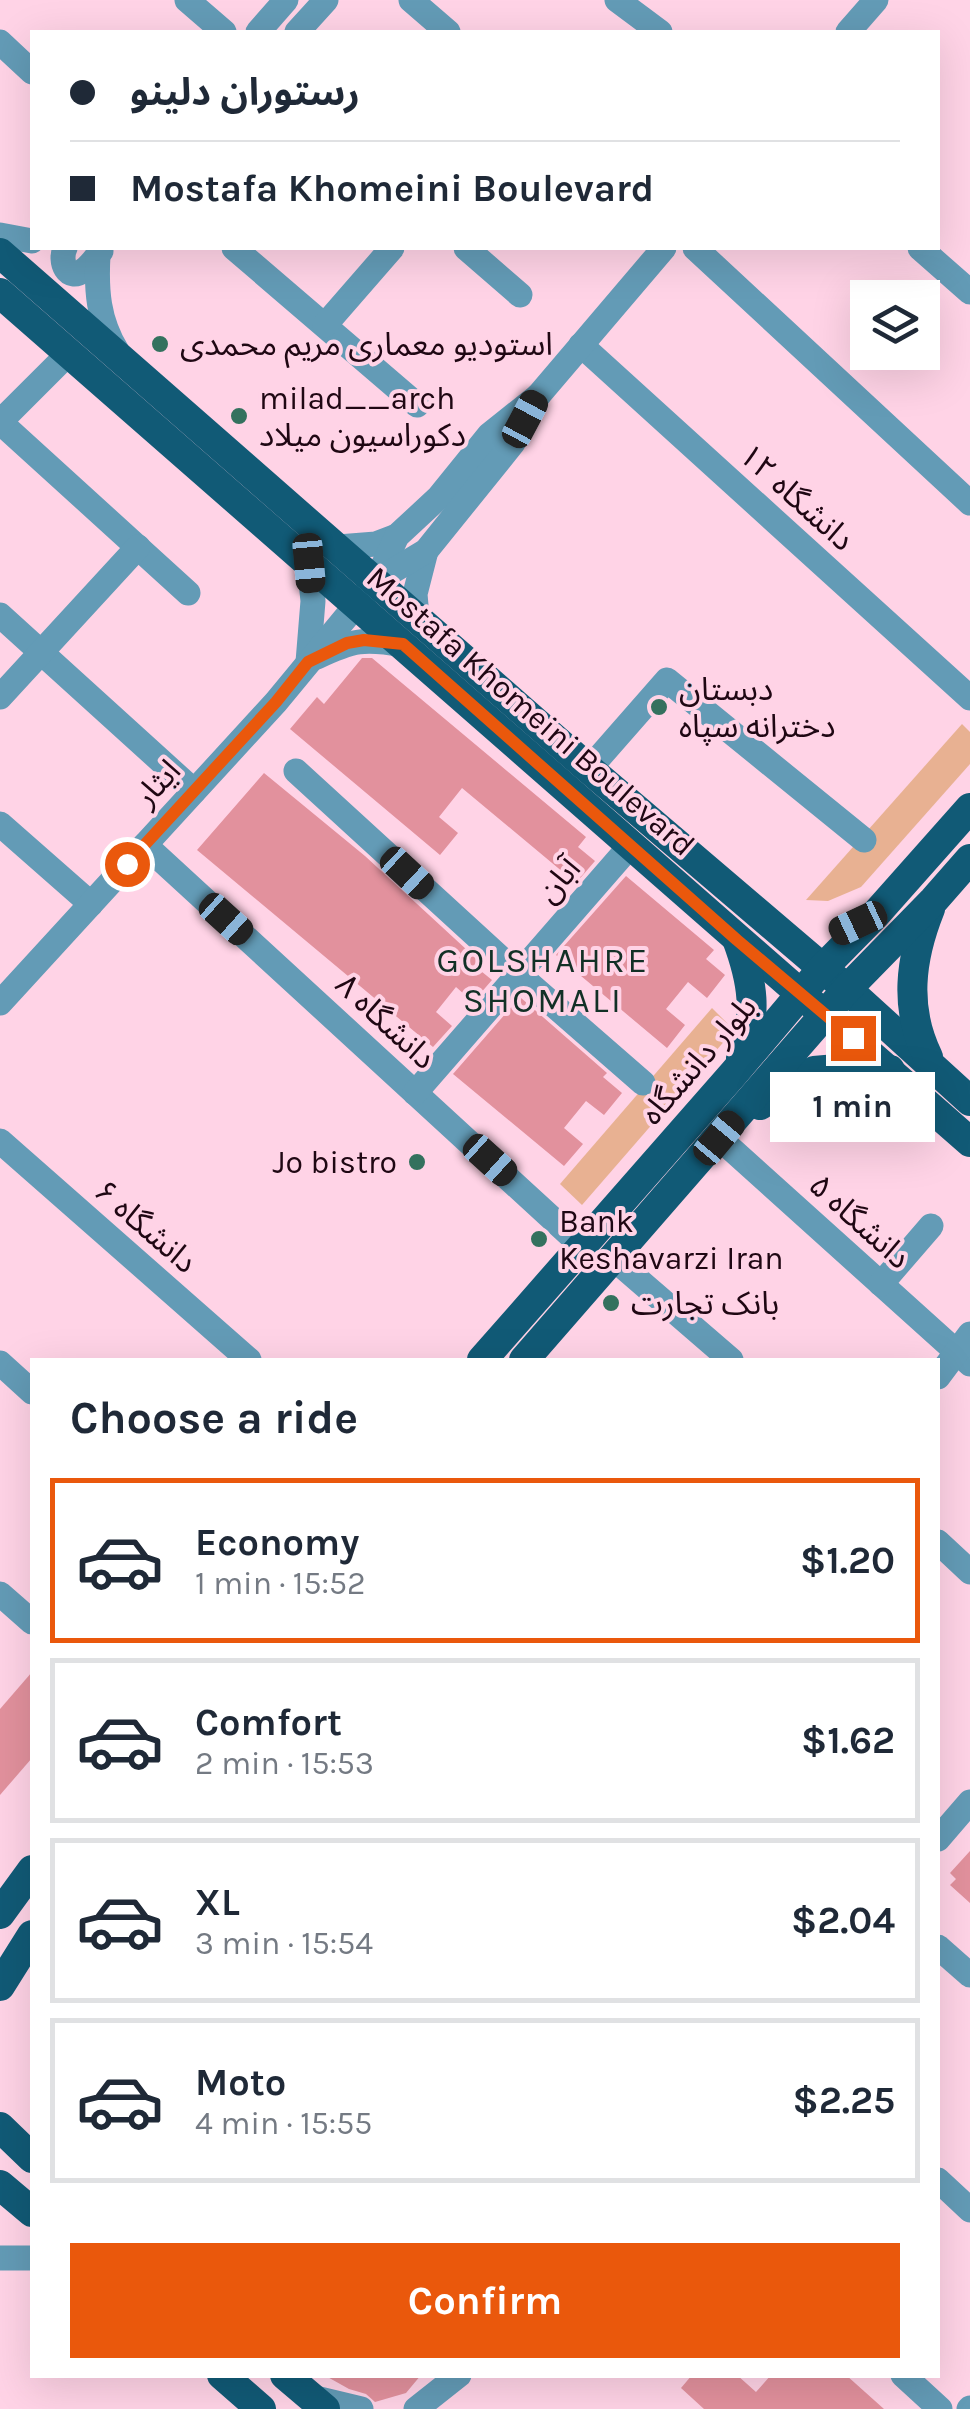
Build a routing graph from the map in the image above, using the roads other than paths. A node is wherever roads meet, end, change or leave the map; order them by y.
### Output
1 (187, 0) edge
2 (286, 0) edge
3 (326, 0) edge
4 (411, 0) edge
5 (617, 0) edge
6 (865, 4) edge
7 (222, 30) edge
8 (260, 30) edge
9 (299, 30) edge
10 (446, 30) edge
11 (657, 30) edge
12 (849, 30) edge
13 (0, 42) edge
14 (30, 70) edge
15 (0, 235) edge
16 (30, 240) edge
17 (65, 250) edge
18 (236, 250) edge
19 (390, 250) edge
20 (468, 250) edge
21 (662, 250) edge
22 (697, 250) edge
23 (922, 250) edge
24 (101, 251) edge
25 (0, 253) edge
26 (970, 292) edge
27 (0, 293) edge
28 (520, 295) dead end
29 (325, 324) junction
30 (581, 345) junction
31 (68, 354) junction
32 (126, 363) junction
33 (538, 396) junction
34 (417, 405) dead end
35 (0, 422) edge
36 (970, 503) edge
37 (398, 536) junction
38 (138, 547) junction
39 (338, 548) junction
40 (426, 550) junction
41 (309, 563) junction
42 (366, 592) junction
43 (188, 593) dead end
44 (0, 615) edge
45 (418, 617) junction
46 (403, 644) junction
47 (40, 651) junction
48 (308, 662) junction
49 (0, 697) edge
50 (970, 698) edge
51 (589, 769) junction
52 (296, 771) dead end
53 (194, 791) junction
54 (970, 808) edge
55 (0, 824) edge
56 (864, 840) dead end
57 (145, 845) junction
58 (631, 846) junction
59 (970, 859) edge
60 (891, 897) junction
61 (934, 900) junction
62 (91, 904) junction
63 (771, 926) junction
64 (737, 940) junction
65 (822, 969) junction
66 (518, 974) junction
67 (847, 989) junction
68 (802, 994) junction
69 (0, 1002) edge
70 (826, 1014) junction
71 (934, 1069) junction
72 (737, 1070) junction
73 (890, 1070) junction
74 (643, 1083) dead end
75 (416, 1093) junction
76 (970, 1101) edge
77 (726, 1130) junction
78 (0, 1141) edge
79 (970, 1142) edge
80 (930, 1226) dead end
81 (582, 1246) junction
82 (614, 1259) junction
83 (881, 1284) junction
84 (966, 1350) edge
85 (247, 1358) edge
86 (484, 1358) edge
87 (526, 1358) edge
88 (729, 1358) edge
89 (0, 1363) edge
90 (940, 1375) edge
91 (30, 1390) edge
92 (940, 1544) edge
93 (970, 1572) edge
94 (0, 1594) edge
95 (30, 1620) edge
96 (970, 1802) edge
97 (940, 1836) edge
98 (30, 1873) edge
99 (0, 1914) edge
100 (30, 1938) edge
101 (940, 1949) edge
102 (970, 1975) edge
103 (0, 1986) edge
104 (2, 2123) edge
105 (30, 2156) edge
106 (940, 2182) edge
107 (0, 2185) edge
108 (30, 2210) edge
109 (970, 2210) edge
110 (0, 2258) edge
111 (30, 2258) edge
112 (225, 2378) edge
113 (289, 2378) edge
114 (455, 2378) edge
115 (466, 2378) edge
116 (906, 2378) edge
117 (318, 2403) edge
118 (261, 2409) edge
119 (361, 2409) edge
120 (416, 2409) edge
121 (441, 2409) edge
122 (940, 2409) edge

1 - 7 street
2 - 8 street
3 - 9 street
4 - 10 street
5 - 11 street
6 - 12 street
13 - 14 street
15 - 16 street
17 - 24 street
18 - 29 street
19 - 29 street
20 - 28 street
21 - 30 street
22 - 36 street
23 - 26 street
24 - 32 street
25 - 32 main road, Mostafa Khomeini Boulevard
27 - 31 main road, Mostafa Khomeini Boulevard
29 - 34 street
30 - 33 street
30 - 50 street, دانشگاه ۱۲
31 - 35 street
31 - 41 main road, Mostafa Khomeini Boulevard
32 - 39 main road, Mostafa Khomeini Boulevard
33 - 37 street
33 - 40 street
35 - 38 street
37 - 39 street
37 - 42 street
38 - 43 street
38 - 47 street
39 - 42 main road, Mostafa Khomeini Boulevard
40 - 42 street
40 - 45 street
41 - 42 main road, Mostafa Khomeini Boulevard
41 - 48 street
42 - 45 main road, Mostafa Khomeini Boulevard
42 - 46 main road, Mostafa Khomeini Boulevard
42 - 48 street, ایثار
44 - 47 street
45 - 51 main road, Mostafa Khomeini Boulevard
46 - 48 street
46 - 58 main road, Mostafa Khomeini Boulevard
47 - 49 street
47 - 53 street
48 - 53 street, ایثار
51 - 56 street
51 - 63 main road, Mostafa Khomeini Boulevard
52 - 66 street
53 - 57 street, ایثار
54 - 60 main road, بلوار دانشگاه
55 - 62 street
57 - 62 street, ایثار
57 - 75 street, دانشگاه ۸
58 - 64 main road, Mostafa Khomeini Boulevard
58 - 66 street, آبان
59 - 61 main road, بلوار دانشگاه
60 - 63 main road
60 - 65 main road, بلوار دانشگاه
61 - 67 main road, بلوار دانشگاه
61 - 71 main road
62 - 69 street, ایثار
63 - 65 main road, Mostafa Khomeini Boulevard
64 - 68 main road, Mostafa Khomeini Boulevard
64 - 72 main road
65 - 67 main road, Mostafa Khomeini Boulevard
65 - 68 main road, بلوار دانشگاه
66 - 74 street
66 - 75 street, آبان
67 - 70 main road, بلوار دانشگاه
67 - 71 main road, Mostafa Khomeini Boulevard
68 - 70 main road, Mostafa Khomeini Boulevard
68 - 72 main road, بلوار دانشگاه
70 - 73 main road, Mostafa Khomeini Boulevard
70 - 77 main road, بلوار دانشگاه
71 - 76 main road, Mostafa Khomeini Boulevard
72 - 81 main road, بلوار دانشگاه
73 - 77 main road
73 - 79 main road, Mostafa Khomeini Boulevard
75 - 81 street, دانشگاه ۸
77 - 82 main road, بلوار دانشگاه
77 - 83 street, دانشگاه ۵
78 - 85 street, دانشگاه ۶
80 - 83 street
81 - 86 main road, بلوار دانشگاه
82 - 87 main road, بلوار دانشگاه
82 - 88 street
83 - 84 street, دانشگاه ۵
84 - 90 street
89 - 91 street
92 - 93 street
94 - 95 street
96 - 97 street
98 - 99 main road
100 - 103 main road
101 - 102 street
104 - 105 main road
106 - 109 street
107 - 108 main road
110 - 111 street
112 - 118 main road
113 - 117 main road
114 - 120 street
115 - 121 street
116 - 122 street
117 - 119 street

